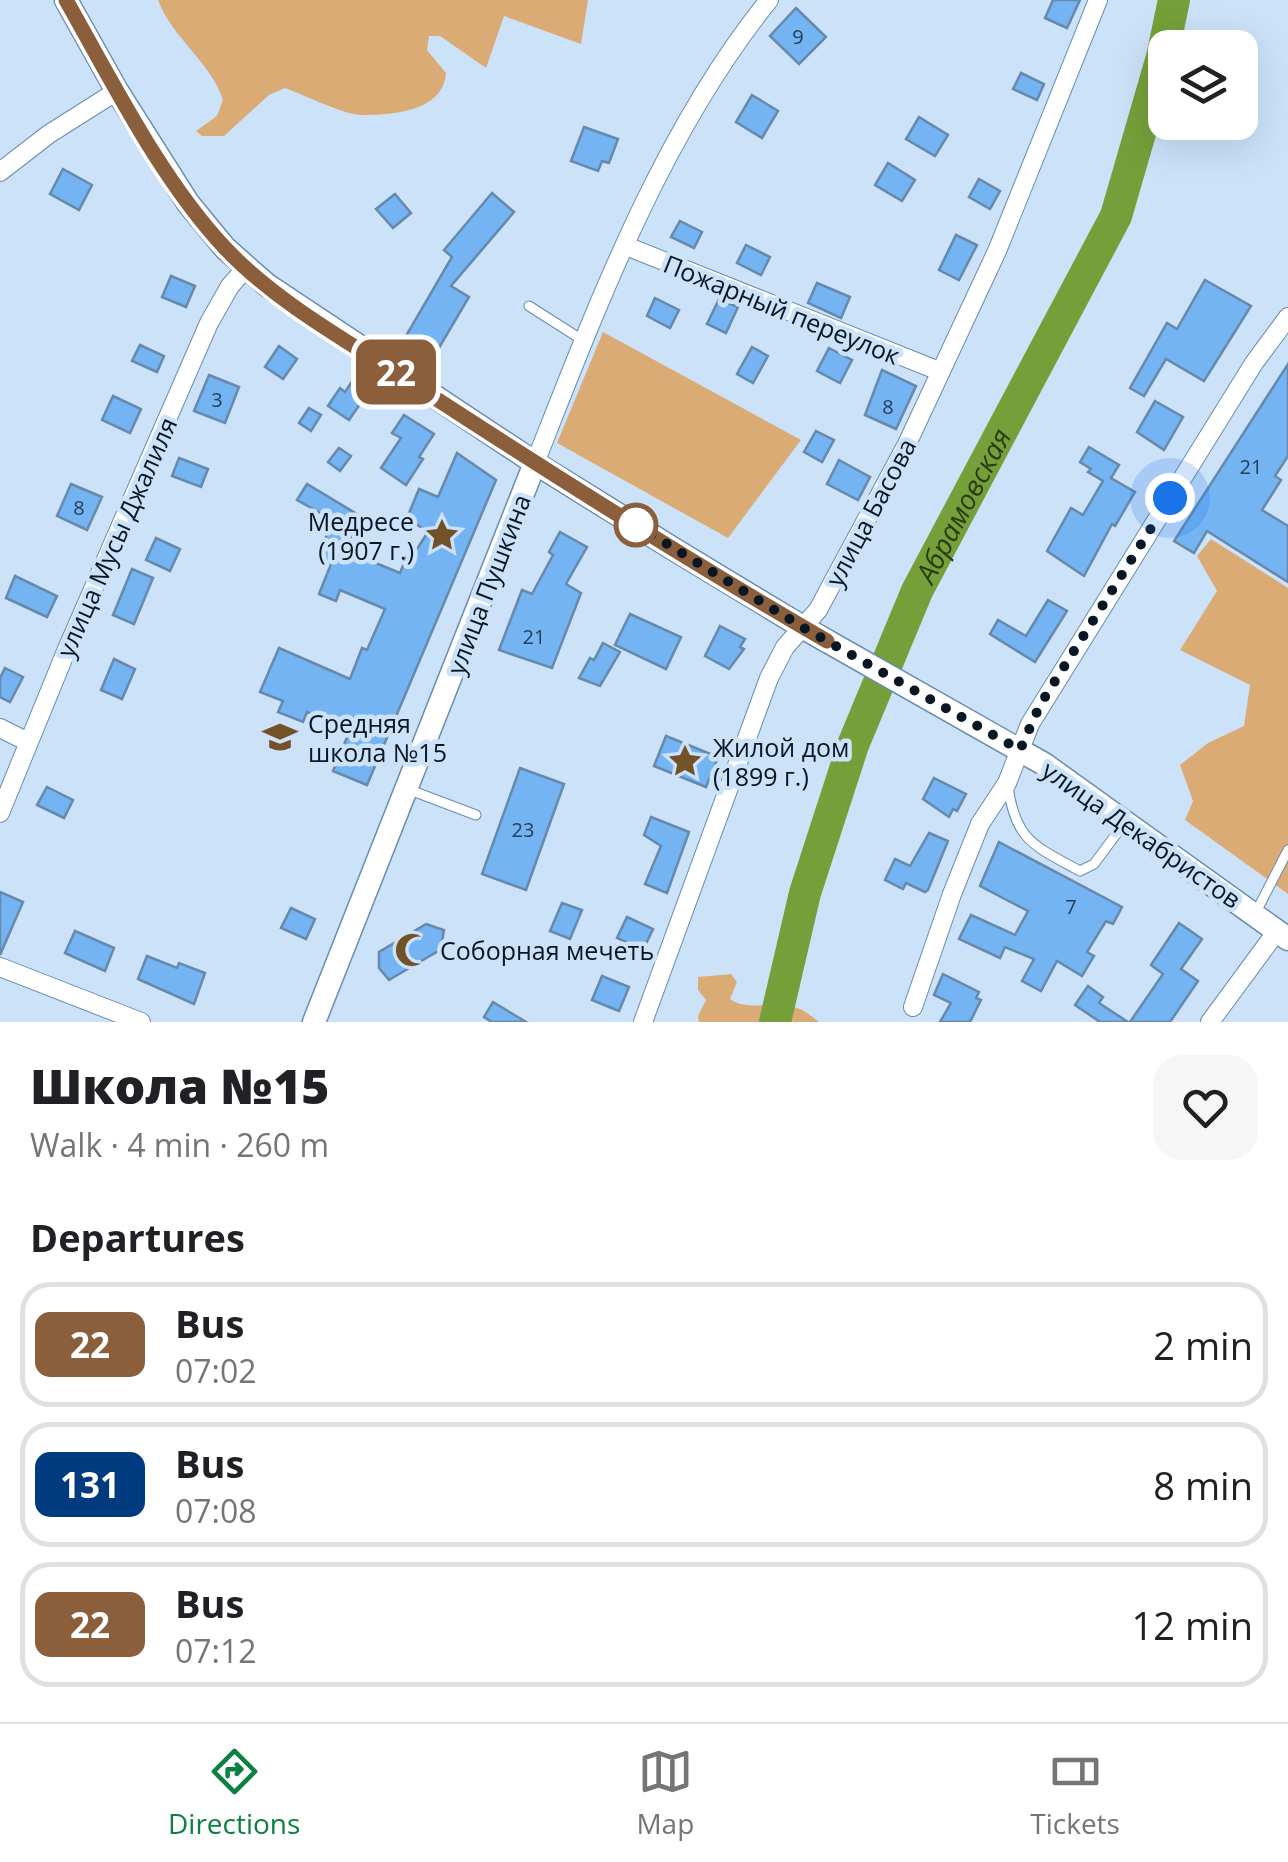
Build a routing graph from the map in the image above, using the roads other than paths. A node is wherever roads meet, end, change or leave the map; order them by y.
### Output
1 (66, 0) edge
2 (769, 0) edge
3 (1098, 0) edge
4 (117, 91) junction
5 (0, 172) edge
6 (626, 246) junction
7 (246, 268) junction
8 (530, 306) dead end
9 (1288, 317) edge
10 (584, 340) junction
11 (939, 371) junction
12 (535, 463) junction
13 (804, 628) junction
14 (0, 728) edge
15 (28, 742) junction
16 (1020, 750) junction
17 (1007, 783) junction
18 (407, 789) junction
19 (0, 813) edge
20 (476, 815) dead end
21 (1126, 821) junction
22 (1288, 850) edge
23 (1255, 914) junction
24 (1282, 935) edge
25 (0, 966) edge
26 (913, 1007) dead end
27 (141, 1022) edge
28 (314, 1022) edge
29 (643, 1022) edge
30 (1210, 1022) edge

1 - 4 street
2 - 6 street, улица Пушкина
3 - 11 street, улица Басова
4 - 5 street
4 - 7 street
6 - 10 street, улица Пушкина
6 - 11 street, Пожарный переулок
7 - 12 street
7 - 15 street, улица Мусы Джалиля
8 - 10 lane
9 - 16 street
10 - 12 street, улица Пушкина
11 - 13 street, улица Басова
12 - 13 street
12 - 18 street, улица Пушкина
13 - 16 street, улица Декабристов
13 - 29 street, улица Басова
14 - 15 street
15 - 19 street, улица Мусы Джалиля
16 - 17 street
16 - 21 street, улица Декабристов
17 - 21 lane
17 - 26 street
18 - 20 lane
18 - 28 street, улица Пушкина
21 - 23 street, улица Декабристов
22 - 23 lane
23 - 24 street, улица Декабристов
24 - 30 street
25 - 27 street

